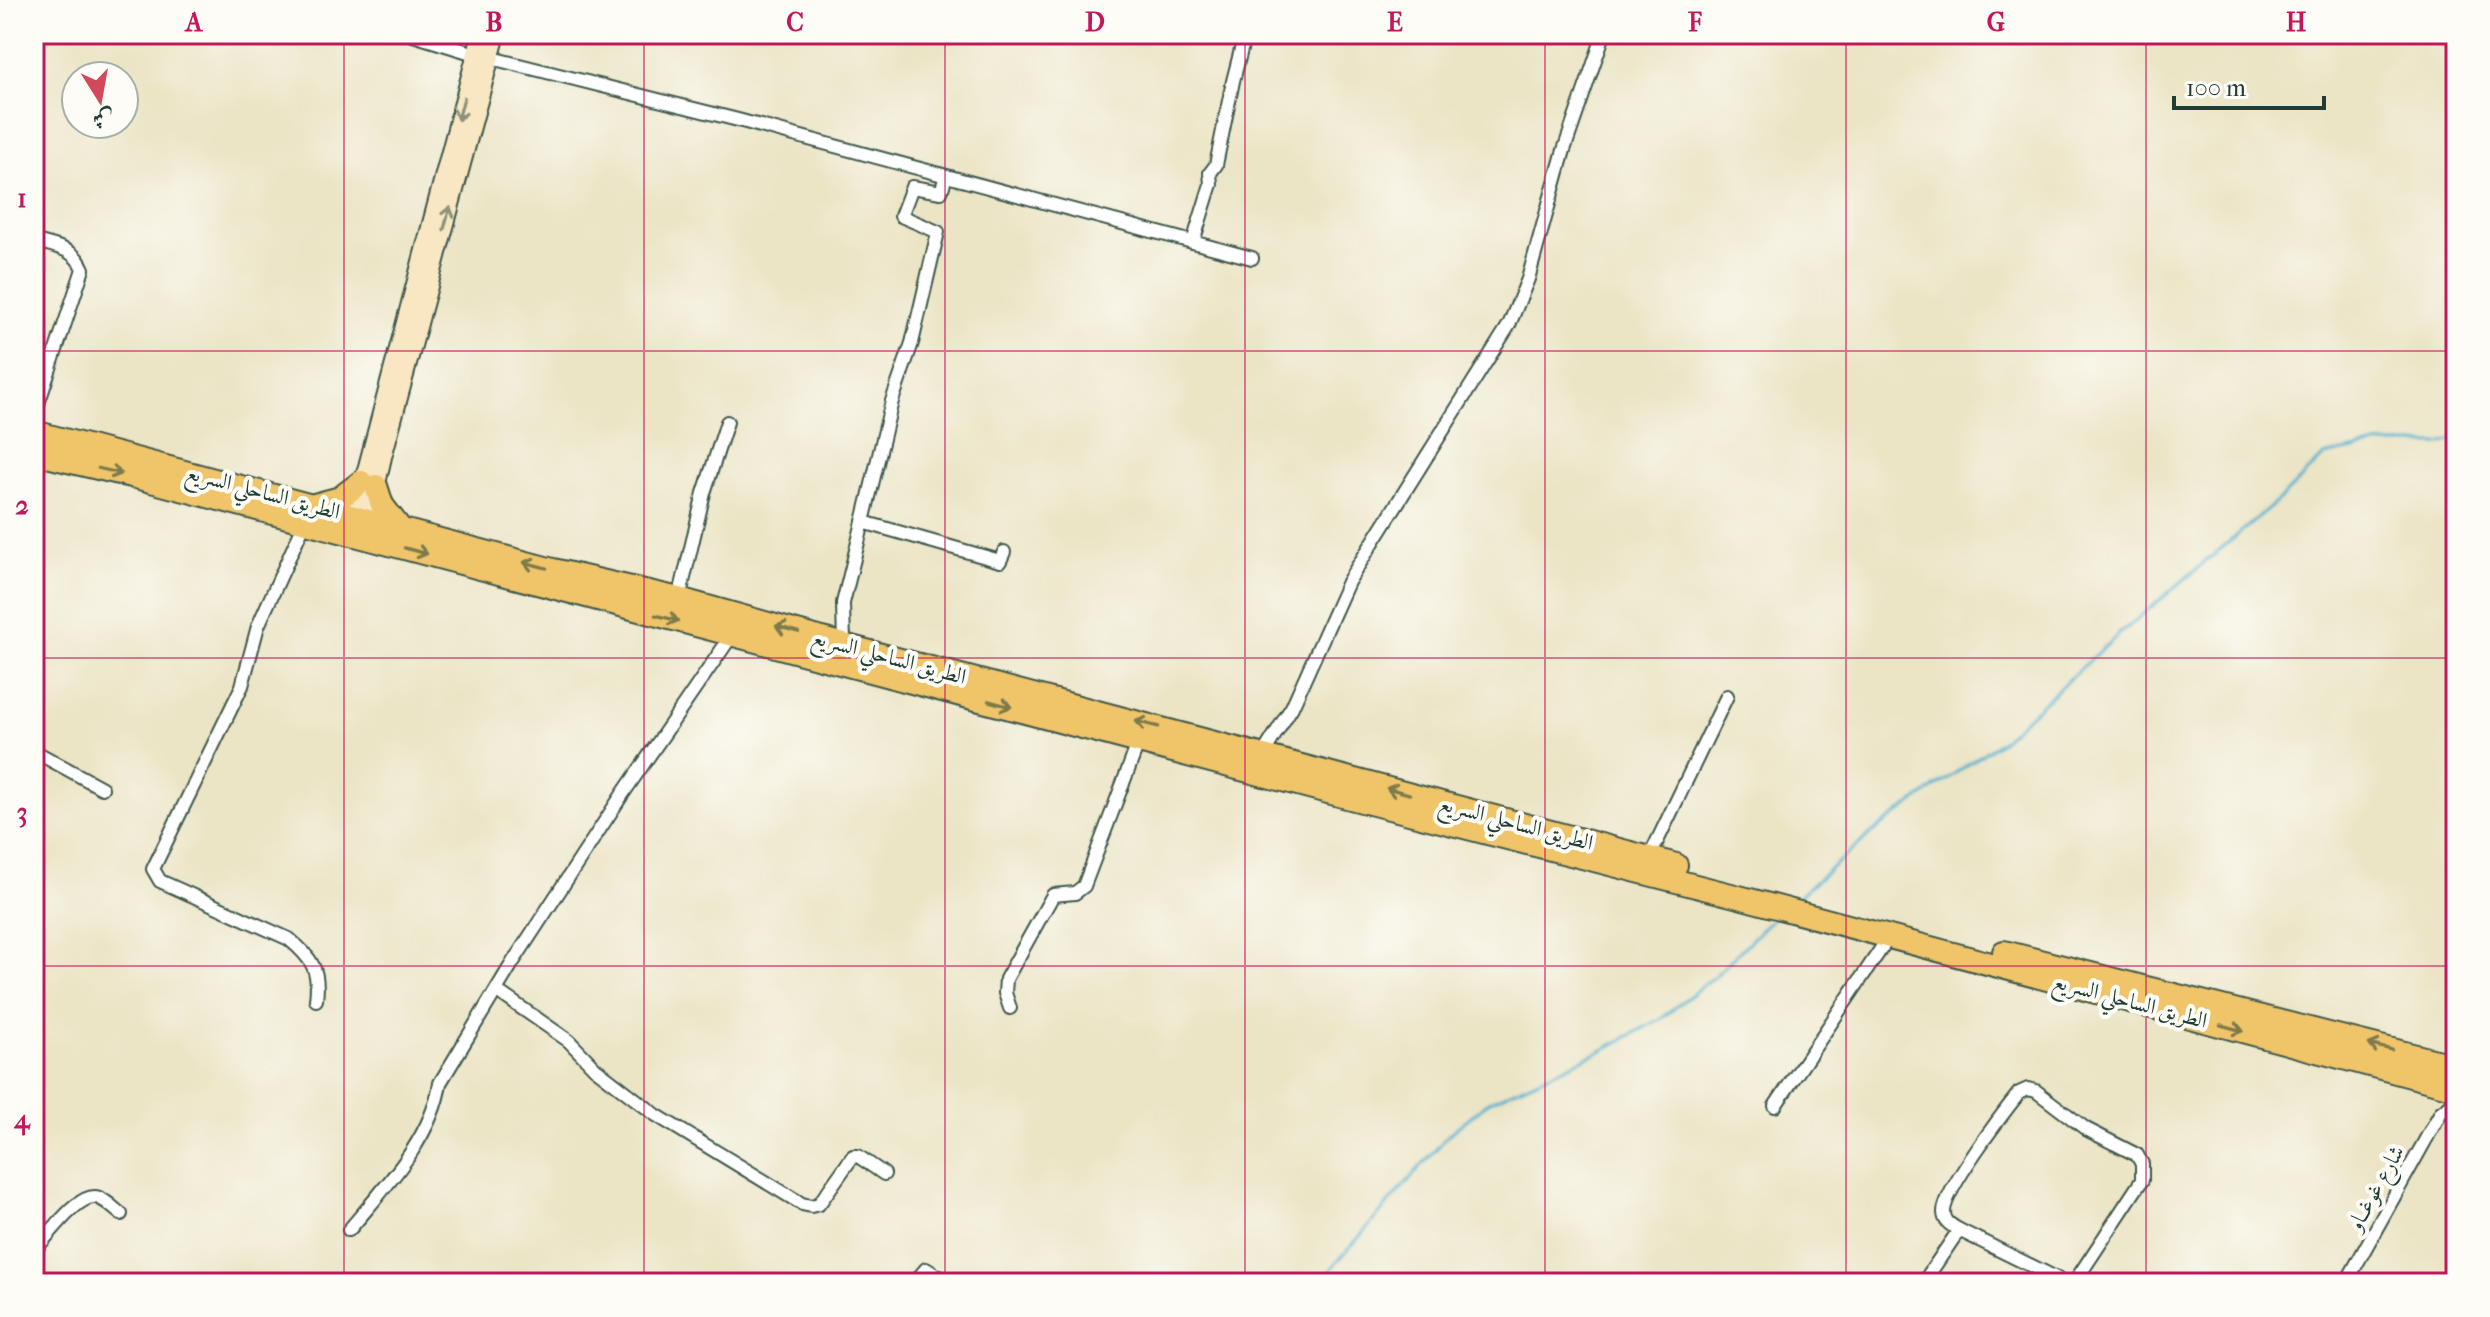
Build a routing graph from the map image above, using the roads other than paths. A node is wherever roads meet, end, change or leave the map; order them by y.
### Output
1 (410, 34) edge
2 (481, 34) edge
3 (497, 34) edge
4 (1245, 34) edge
5 (1604, 34) edge
6 (483, 56) junction
7 (946, 176) junction
8 (36, 241) edge
9 (1193, 242) junction
10 (1252, 258) dead end
11 (34, 416) edge
12 (727, 422) dead end
13 (34, 432) edge
14 (34, 453) edge
15 (369, 484) junction
16 (309, 513) junction
17 (863, 522) junction
18 (359, 526) junction
19 (399, 527) junction
20 (1004, 552) dead end
21 (679, 599) junction
22 (732, 635) junction
23 (844, 645) junction
24 (1727, 696) dead end
25 (1139, 741) junction
26 (34, 751) edge
27 (1263, 754) junction
28 (102, 788) dead end
29 (1649, 858) junction
30 (1742, 890) junction
31 (1808, 908) junction
32 (1889, 937) junction
33 (497, 991) junction
34 (316, 1000) dead end
35 (1010, 1008) dead end
36 (2456, 1066) edge
37 (2434, 1082) junction
38 (2456, 1088) edge
39 (2456, 1101) edge
40 (1775, 1106) dead end
41 (2441, 1112) junction
42 (884, 1174) dead end
43 (121, 1214) dead end
44 (349, 1230) dead end
45 (1959, 1230) junction
46 (34, 1250) edge
47 (914, 1283) edge
48 (949, 1283) edge
49 (1923, 1283) edge
50 (2066, 1283) edge
51 (2074, 1283) edge
52 (2346, 1283) edge

1 - 6 street
2 - 6 street
3 - 6 street
4 - 9 street
5 - 27 street
6 - 7 street
6 - 15 street
7 - 9 street
7 - 17 street
8 - 11 street
9 - 10 street
12 - 21 street
13 - 16 highway, الطريق الساحلي السريع
14 -> 16 highway, الطريق الساحلي السريع
15 - 16 highway
15 - 18 street
15 - 19 highway
16 - 18 highway, الطريق الساحلي السريع
16 - 34 street
17 - 20 street
17 - 23 street
18 - 19 highway, الطريق الساحلي السريع
18 -> 22 highway, الطريق الساحلي السريع
21 -> 19 highway, الطريق الساحلي السريع
23 -> 21 highway, الطريق الساحلي السريع
22 -> 25 highway, الطريق الساحلي السريع
22 - 33 street
27 -> 23 highway, الطريق الساحلي السريع
24 - 29 street
25 - 30 highway, الطريق الساحلي السريع
25 - 35 street
26 - 28 street
29 -> 27 highway, الطريق الساحلي السريع
29 - 30 highway, الطريق الساحلي السريع
30 - 31 highway
31 - 32 highway, الطريق الساحلي السريع
36 -> 31 highway, الطريق الساحلي السريع
32 -> 37 highway, الطريق الساحلي السريع
32 - 40 street
33 - 42 street
33 - 44 street
37 - 38 highway, الطريق الساحلي السريع
37 - 41 street
39 - 41 street
41 - 52 street, شارع غوغــاو
43 - 46 street
45 - 49 street
45 - 50 street
45 - 51 street
47 - 48 street

